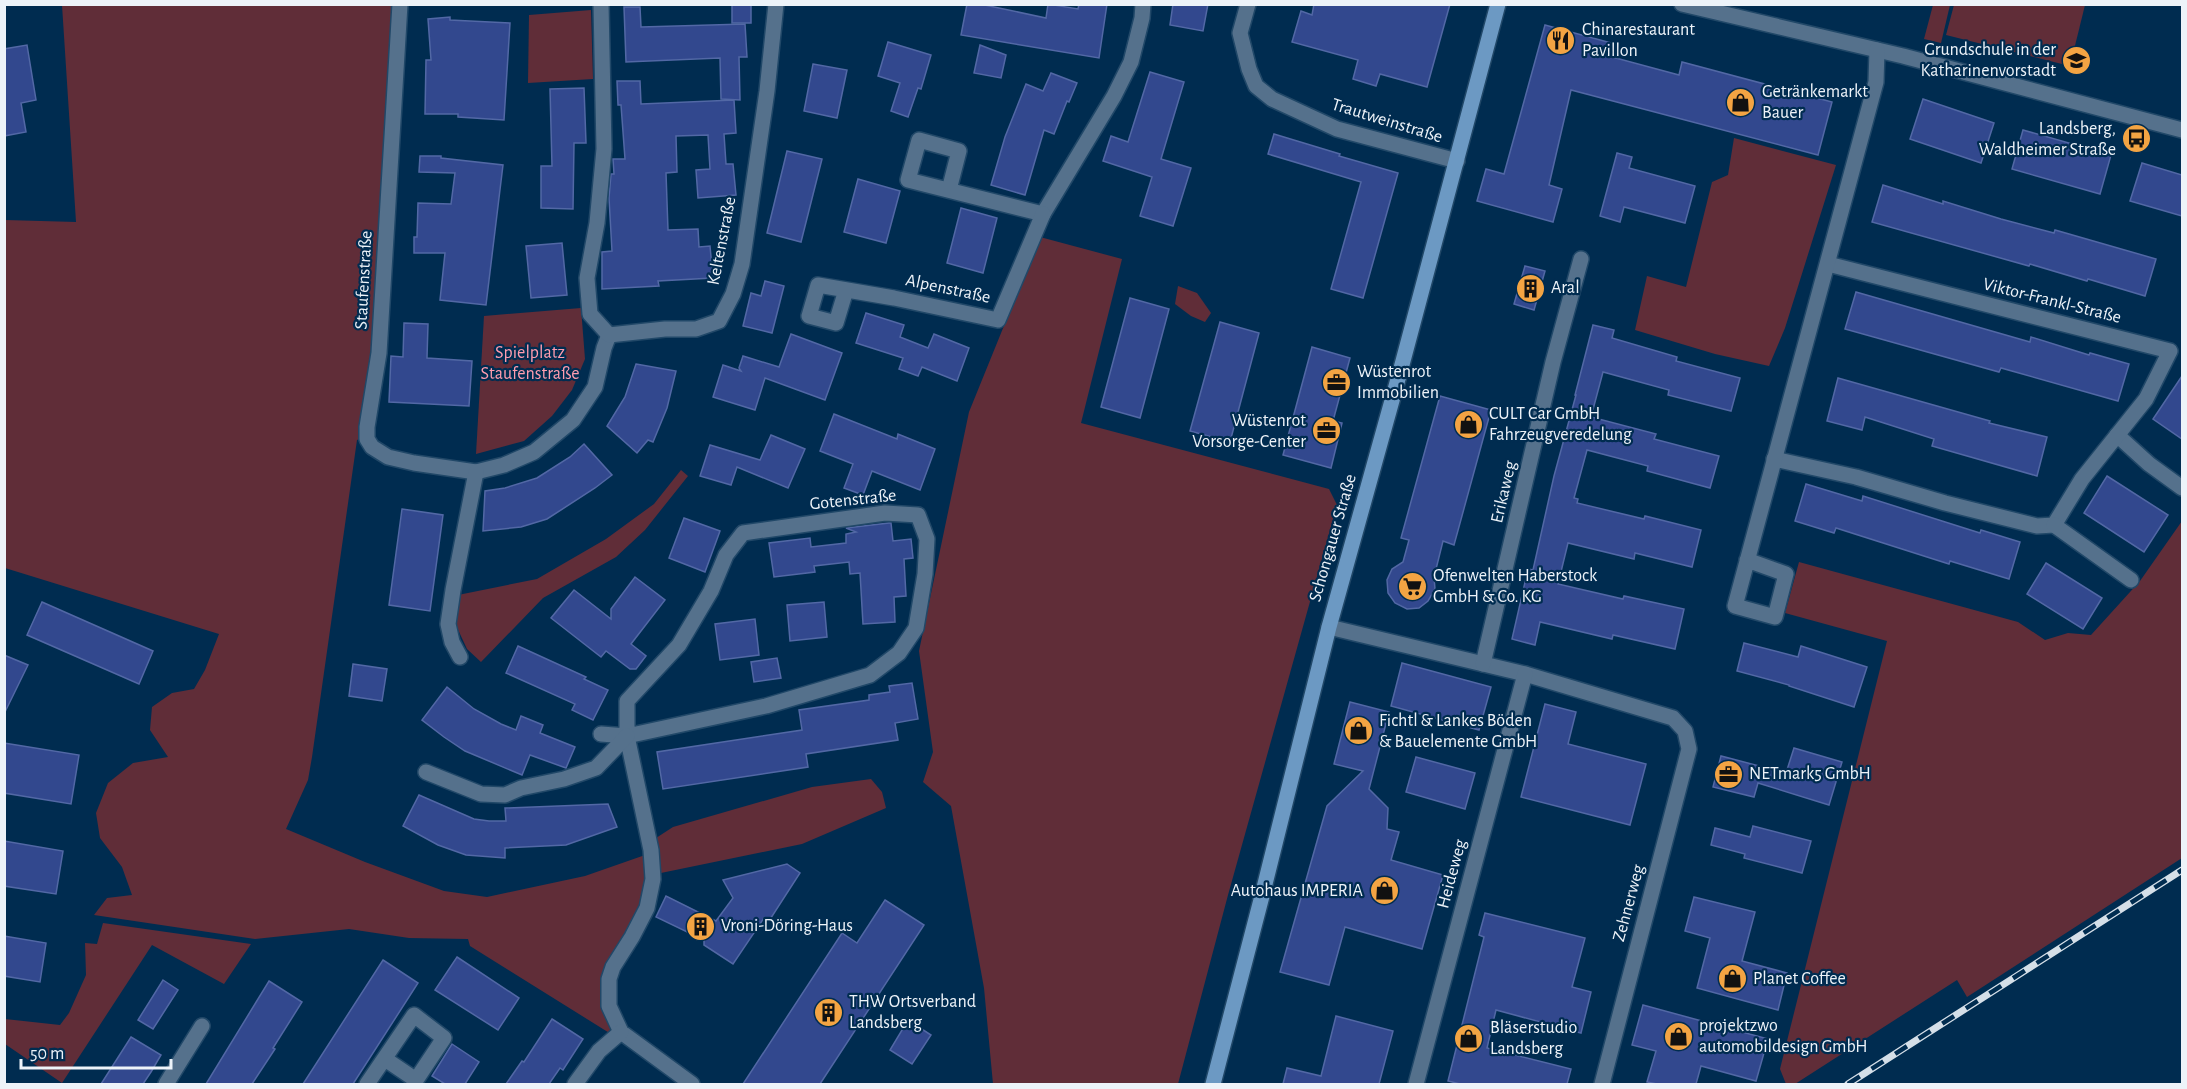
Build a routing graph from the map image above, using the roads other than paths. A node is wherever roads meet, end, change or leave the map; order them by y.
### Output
1 (400, 4) edge
2 (601, 4) edge
3 (776, 4) edge
4 (1143, 4) edge
5 (1248, 4) edge
6 (1498, 4) edge
7 (1682, 4) edge
8 (1877, 50) junction
9 (2182, 130) edge
10 (1457, 161) junction
11 (949, 190) dead end
12 (1043, 214) junction
13 (1581, 259) dead end
14 (1828, 264) junction
15 (846, 290) dead end
16 (609, 334) junction
17 (2117, 435) junction
18 (1774, 459) junction
19 (476, 472) junction
20 (2182, 488) edge
21 (2054, 525) junction
22 (1747, 560) dead end
23 (2131, 580) dead end
24 (1329, 627) junction
25 (460, 657) dead end
26 (1483, 664) junction
27 (1525, 674) junction
28 (601, 734) dead end
29 (627, 736) junction
30 (426, 772) dead end
31 (202, 1026) dead end
32 (621, 1032) junction
33 (385, 1059) dead end
34 (1211, 1081) edge
35 (166, 1084) edge
36 (367, 1084) edge
37 (575, 1084) edge
38 (692, 1084) edge
39 (1416, 1084) edge
40 (1602, 1084) edge

1 - 19 street, Staufenstraße
2 - 16 street
3 - 16 street, Keltenstraße
4 - 12 street, Alpenstraße
5 - 10 street, Trautweinstraße
6 - 10 main road, Schongauer Straße
7 - 8 street
8 - 9 street
8 - 14 street
10 - 24 main road, Schongauer Straße
11 - 12 street
12 - 15 street, Alpenstraße
13 - 26 street, Erikaweg
14 - 17 street, Viktor-Frankl-Straße
14 - 18 street
16 - 19 street, Staufenstraße
17 - 20 street
17 - 21 street, Viktor-Frankl-Straße
18 - 21 street
18 - 22 street
19 - 25 street
21 - 23 street
24 - 26 street
24 - 34 main road, Schongauer Straße
26 - 27 street
27 - 39 street, Heideweg
27 - 40 street, Zehnerweg
28 - 29 street, Gotenstraße
29 - 29 street, Gotenstraße
29 - 30 street
29 - 32 street, Gotenstraße
31 - 35 street
32 - 37 street
32 - 38 street
33 - 36 street

